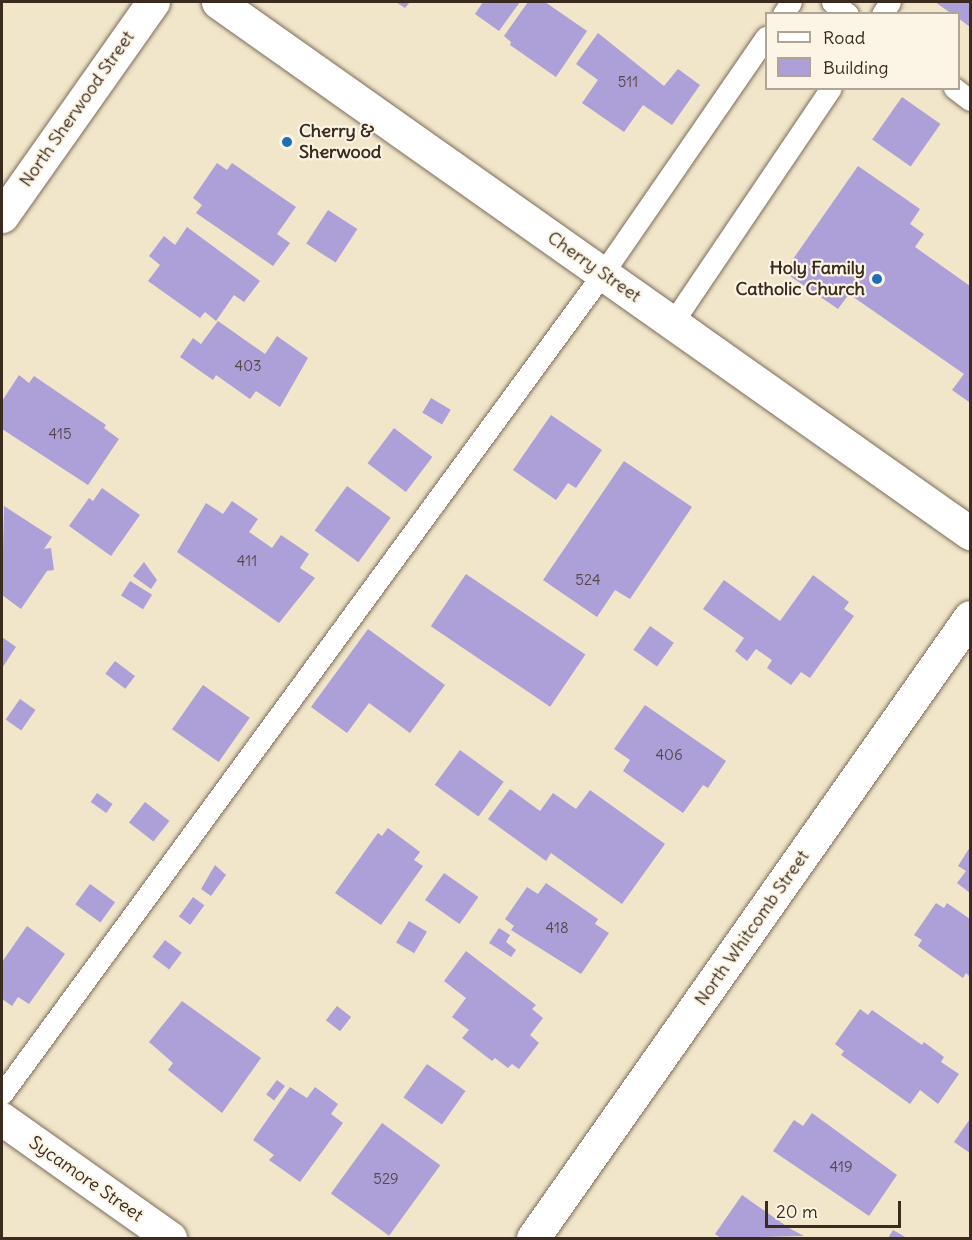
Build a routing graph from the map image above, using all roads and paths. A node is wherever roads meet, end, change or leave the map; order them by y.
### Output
1 (153, 2) edge
2 (218, 2) edge
3 (832, 2) edge
4 (845, 12) edge
5 (765, 38) edge
6 (830, 90) edge
7 (957, 90) edge
8 (970, 100) edge
9 (2, 216) edge
10 (603, 273) junction
11 (673, 322) junction
12 (970, 533) edge
13 (970, 617) edge
14 (2, 1095) edge
15 (2, 1119) edge
16 (170, 1239) edge
17 (533, 1239) edge

1 - 9 street, North Sherwood Street
2 - 10 street, Cherry Street
3 - 4 lane
5 - 10 lane
6 - 11 lane
7 - 8 lane
10 - 11 street, Cherry Street
10 - 14 lane
11 - 12 street, Cherry Street
13 - 17 street, North Whitcomb Street
15 - 16 street, Sycamore Street

